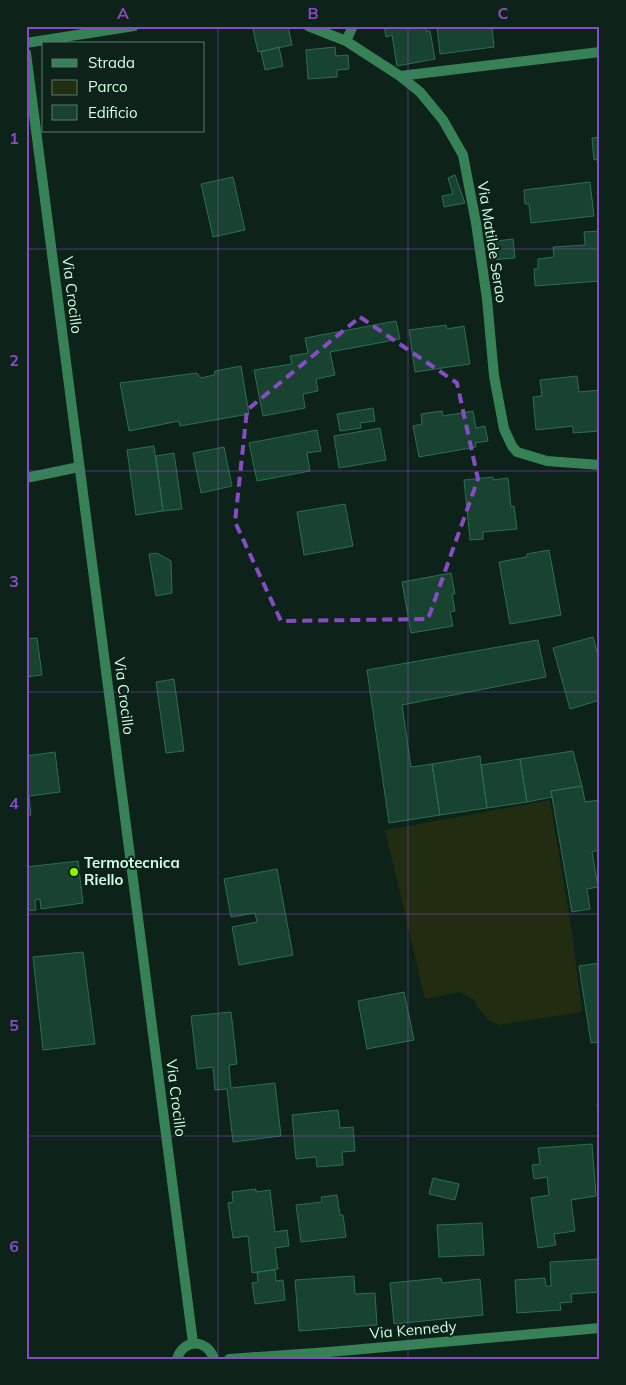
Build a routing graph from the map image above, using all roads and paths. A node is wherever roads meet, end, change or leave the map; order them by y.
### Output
1 (134, 26) edge
2 (308, 26) edge
3 (353, 26) edge
4 (346, 41) junction
5 (26, 43) edge
6 (600, 52) edge
7 (26, 53) edge
8 (400, 76) junction
9 (600, 465) edge
10 (79, 467) junction
11 (26, 478) edge
12 (600, 1328) edge
13 (193, 1343) junction
14 (329, 1356) edge
15 (177, 1359) edge
16 (214, 1359) edge
17 (229, 1359) edge

1 - 5 street
2 - 4 street, Via Matilde Serao
3 - 4 street
4 - 8 street, Via Matilde Serao
6 - 8 street
7 - 10 street, Via Crocillo
8 - 9 street, Via Matilde Serao
10 - 11 street
10 - 13 street, Via Crocillo
12 - 14 street, Via Kennedy
13 - 15 street
13 - 16 street
14 - 17 street, Via Kennedy

